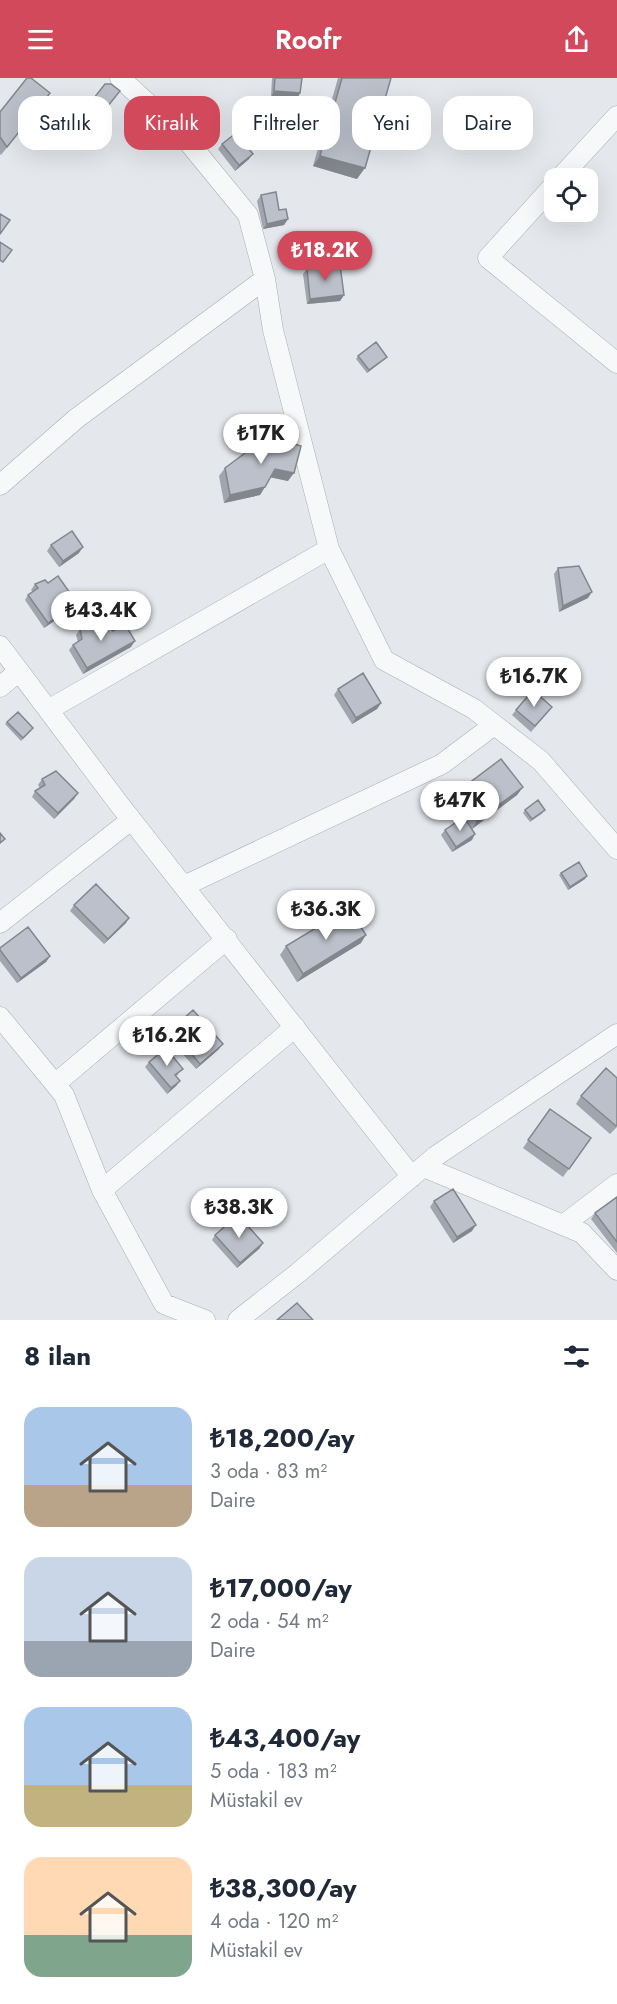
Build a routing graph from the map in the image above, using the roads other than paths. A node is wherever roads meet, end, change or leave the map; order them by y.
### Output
1 (120, 78) edge
2 (617, 116) edge
3 (569, 168) edge
4 (544, 196) edge
5 (265, 279) junction
6 (617, 363) edge
7 (0, 485) edge
8 (329, 549) junction
9 (0, 646) edge
10 (19, 671) junction
11 (0, 687) edge
12 (48, 710) junction
13 (494, 725) junction
14 (131, 820) junction
15 (617, 849) edge
16 (184, 886) junction
17 (0, 923) edge
18 (226, 939) junction
19 (0, 1017) edge
20 (295, 1027) junction
21 (617, 1034) edge
22 (55, 1083) junction
23 (418, 1172) junction
24 (617, 1184) edge
25 (102, 1190) junction
26 (563, 1225) junction
27 (617, 1270) edge
28 (205, 1320) edge
29 (238, 1320) edge

1 - 5 street
2 - 3 street
4 - 6 street
5 - 7 street
5 - 8 street
8 - 12 street
8 - 13 street
9 - 10 street
10 - 11 street
10 - 12 street
12 - 14 street
13 - 15 street
13 - 16 street
14 - 16 street
14 - 17 street
16 - 18 street
18 - 20 street
18 - 22 street
19 - 22 street
20 - 23 street
20 - 25 street
21 - 23 street
22 - 25 street
23 - 26 street
23 - 29 street
24 - 26 street
25 - 28 street
26 - 27 street

